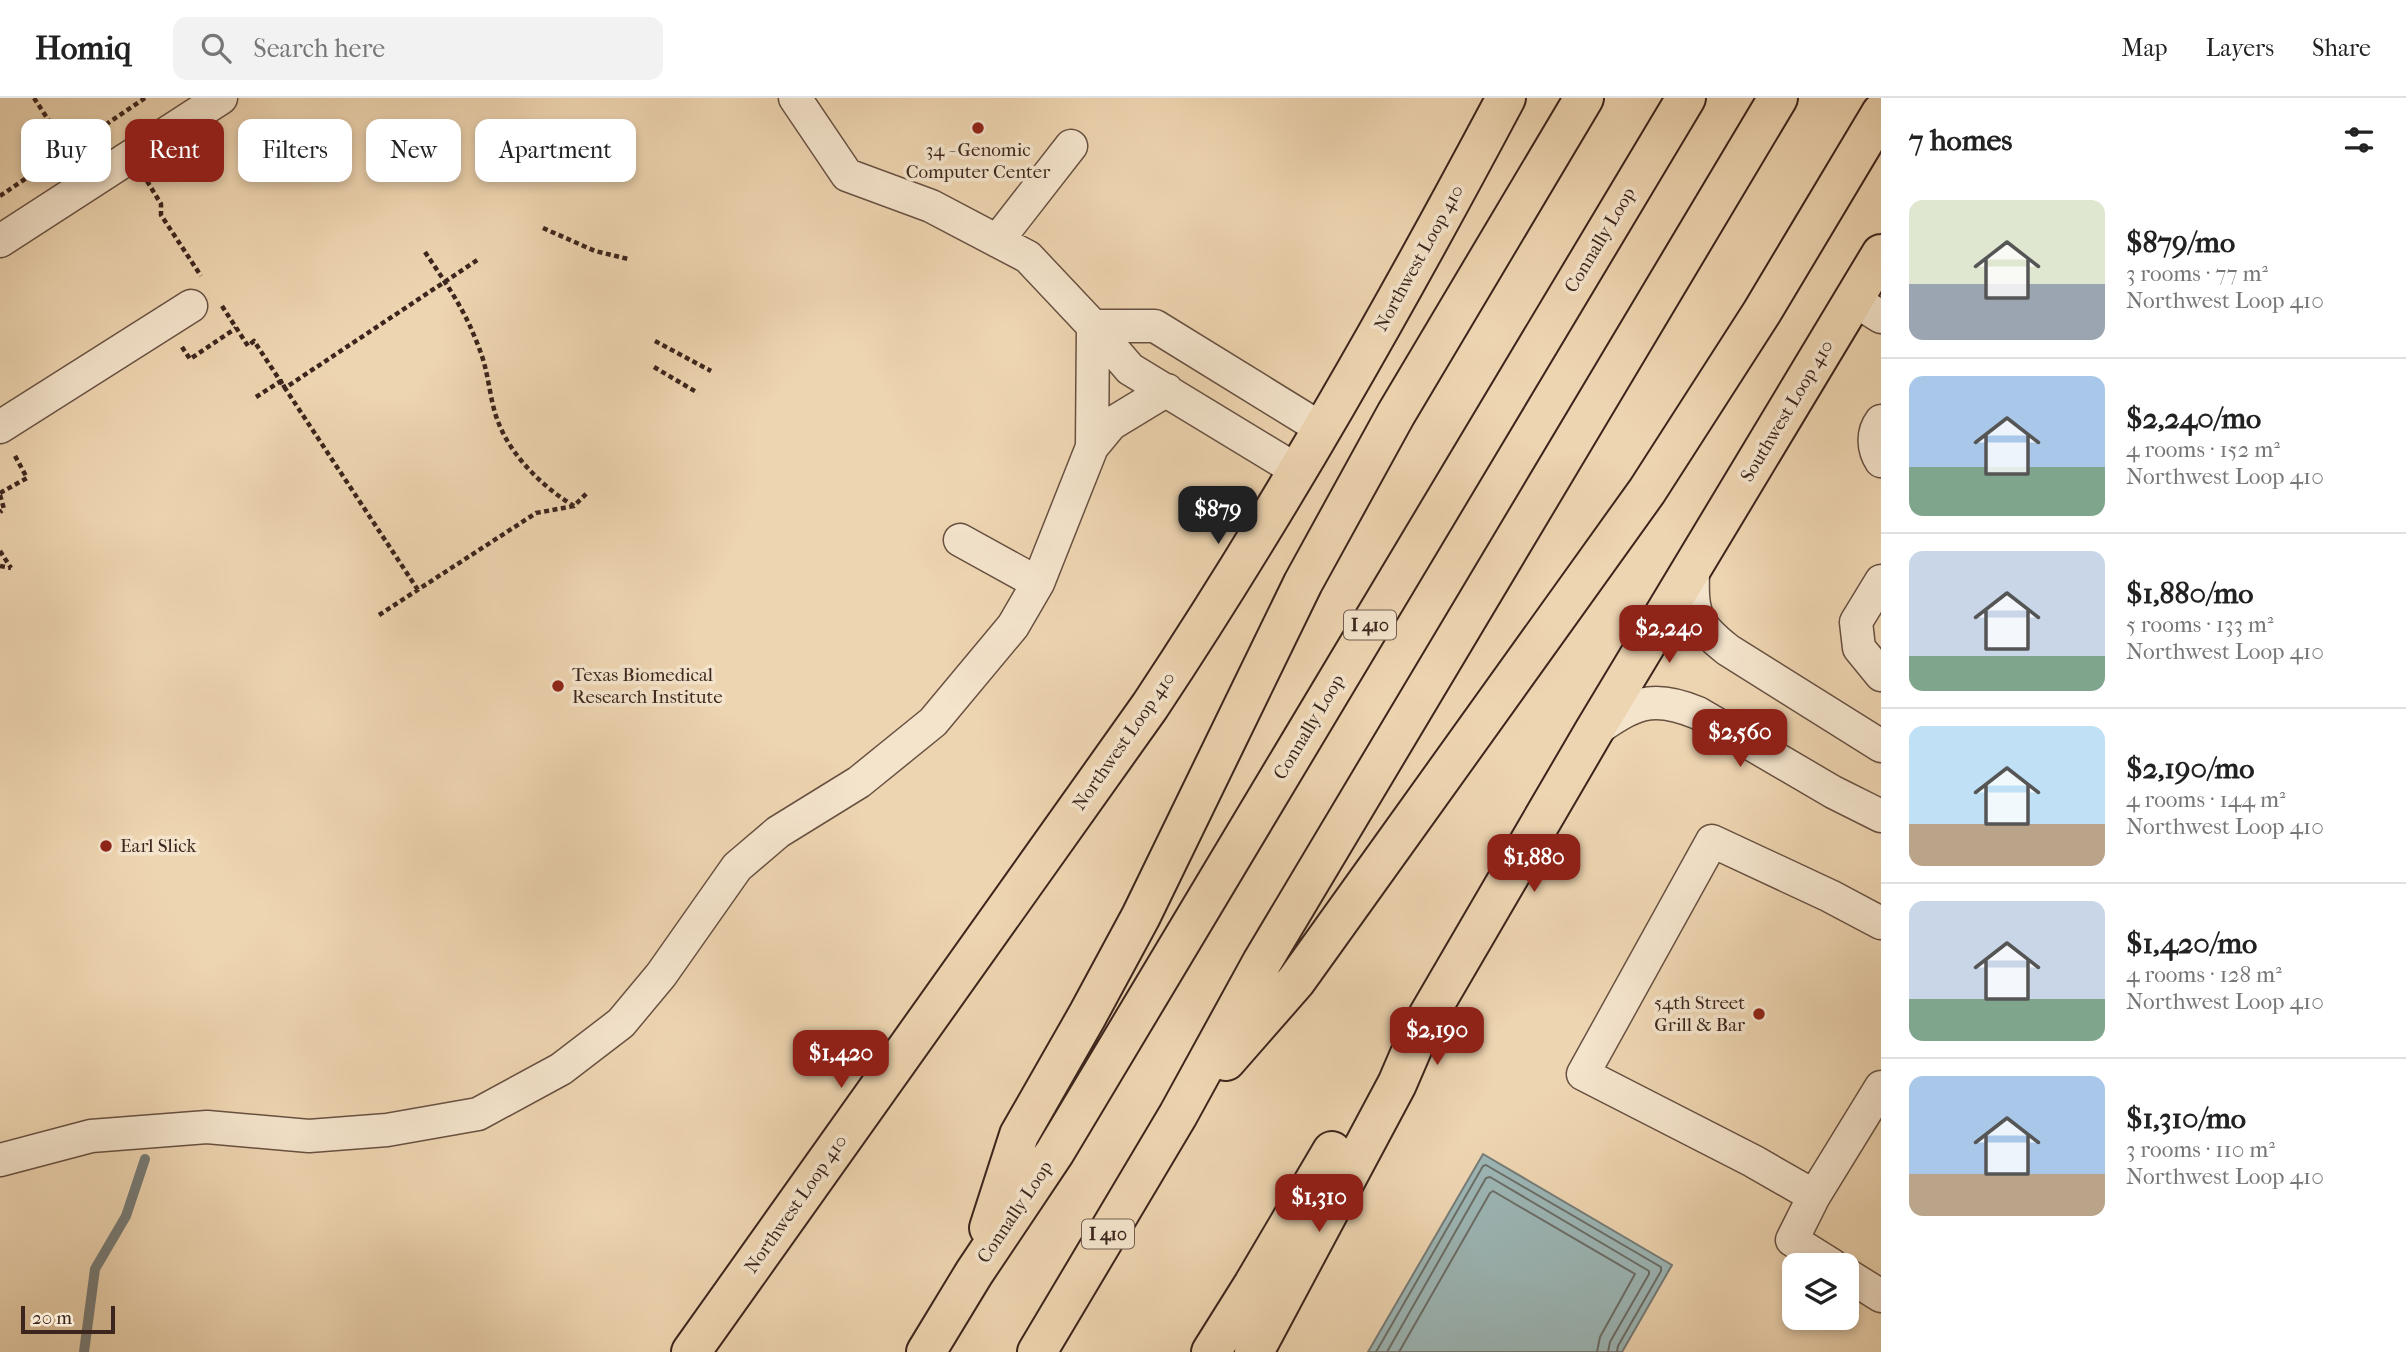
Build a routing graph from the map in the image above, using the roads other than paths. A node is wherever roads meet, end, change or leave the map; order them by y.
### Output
1 (221, 98) edge
2 (795, 98) edge
3 (1506, 98) edge
4 (1584, 98) edge
5 (1686, 98) edge
6 (1778, 98) edge
7 (1881, 113) edge
8 (1071, 146) dead end
9 (0, 241) edge
10 (997, 241) junction
11 (1881, 254) edge
12 (206, 298) road end
13 (1867, 308) edge
14 (1093, 326) junction
15 (1167, 390) junction
16 (1881, 421) edge
17 (1322, 429) junction
18 (4, 435) edge
19 (1092, 447) junction
20 (1881, 461) edge
21 (1298, 471) junction
22 (961, 540) dead end
23 (1693, 568) junction
24 (1881, 581) edge
25 (1038, 583) junction
26 (1881, 675) edge
27 (1594, 732) junction
28 (1881, 746) edge
29 (1881, 816) edge
30 (1881, 923) edge
31 (1422, 1026) junction
32 (1881, 1087) edge
33 (1178, 1115) junction
34 (0, 1160) edge
35 (1814, 1196) junction
36 (1813, 1253) edge
37 (974, 1273) junction
38 (1859, 1282) edge
39 (1881, 1296) edge
40 (691, 1352) edge
41 (926, 1352) edge
42 (1037, 1352) edge
43 (1211, 1352) edge
44 (1254, 1352) edge

1 - 9 street
2 - 10 street
3 - 17 main road, Northwest Loop 410
4 - 37 main road
5 - 37 main road, Connally Loop / I 410
6 - 33 main road, I 410
7 - 33 main road
8 - 10 street
10 - 14 street
11 - 13 main road, Southwest Loop 410
12 - 18 street
13 - 23 main road, Southwest Loop 410
14 - 15 street
14 - 17 street
14 - 19 street
15 - 19 street
15 - 21 street
16 - 20 street
17 - 21 main road, Northwest Loop 410
19 - 25 street
21 - 40 main road, Northwest Loop 410
22 - 25 street
23 - 27 main road
23 - 28 street
24 - 26 street
25 - 34 street
27 - 29 street
27 - 31 main road
30 - 35 street
31 - 43 main road
31 - 44 main road
32 - 35 street
33 - 42 main road, I 410
35 - 36 street
37 - 41 main road, Connally Loop / I 410
38 - 39 street

